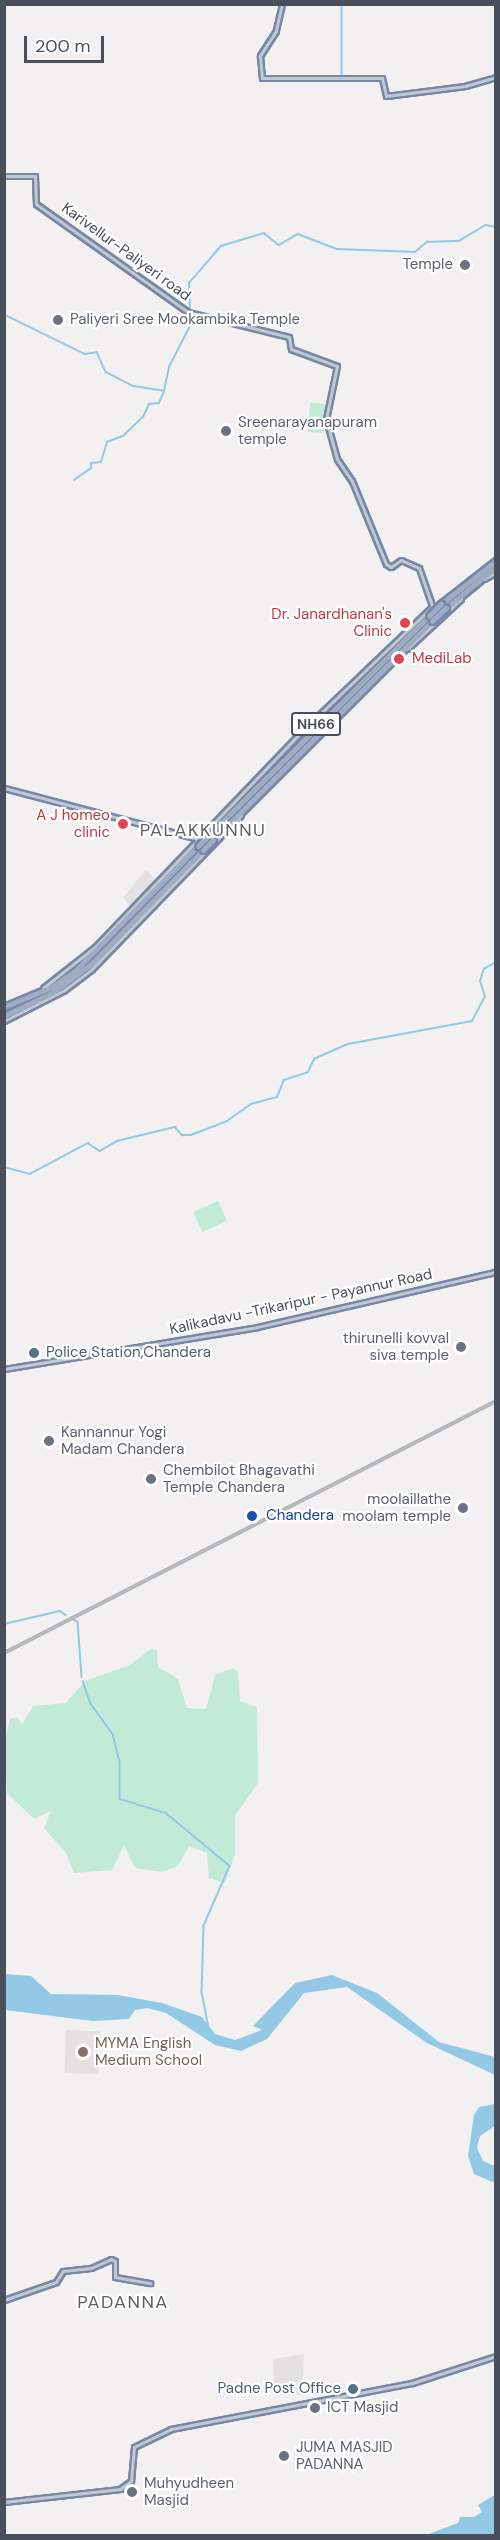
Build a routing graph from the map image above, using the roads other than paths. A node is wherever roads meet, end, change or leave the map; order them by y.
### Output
1 (282, 4) edge
2 (495, 77) edge
3 (4, 176) edge
4 (495, 561) edge
5 (495, 567) edge
6 (495, 572) edge
7 (443, 606) junction
8 (432, 607) junction
9 (433, 619) junction
10 (4, 788) edge
11 (199, 839) junction
12 (201, 848) junction
13 (43, 988) junction
14 (4, 1007) edge
15 (4, 1016) edge
16 (4, 1021) edge
17 (495, 1272) edge
18 (4, 1369) edge
19 (150, 2283) dead end
20 (4, 2300) edge
21 (495, 2356) edge
22 (4, 2502) edge

1 - 2 main road
3 - 8 street, Karivellur-Paliyeri road
4 - 7 highway, NH66
5 - 7 highway, NH66
6 - 9 street
7 - 9 highway, NH66, bridge
8 - 9 street, Karivellur-Paliyeri road
8 - 11 street
9 - 12 highway, NH66, bridge
9 - 16 street
10 - 11 main road
11 - 13 street
12 - 13 highway, NH66
12 - 15 highway, NH66
13 - 14 highway, NH66
17 - 18 main road, Kalikadavu -Trikaripur - Payannur Road
19 - 20 street
21 - 22 main road

